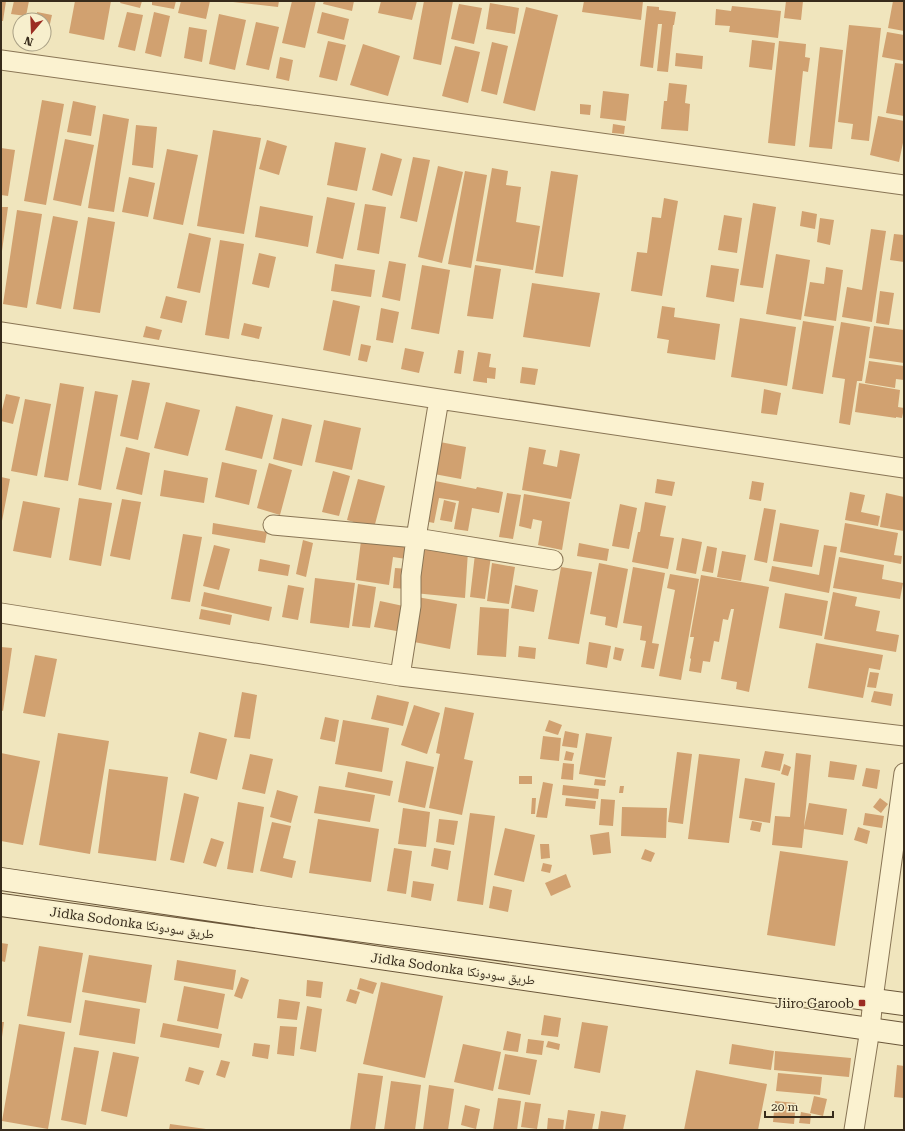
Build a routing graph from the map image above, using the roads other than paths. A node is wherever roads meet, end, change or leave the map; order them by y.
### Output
1 (1, 60) edge
2 (904, 185) edge
3 (1, 332) edge
4 (439, 399) junction
5 (904, 468) edge
6 (272, 525) dead end
7 (416, 538) junction
8 (554, 560) dead end
9 (1, 614) edge
10 (400, 676) junction
11 (904, 736) edge
12 (904, 773) edge
13 (1, 879) edge
14 (1, 905) edge
15 (260, 917) junction
16 (256, 940) junction
17 (873, 999) junction
18 (904, 1004) edge
19 (870, 1029) junction
20 (904, 1034) edge
21 (854, 1130) edge

1 - 2 street
3 - 4 street
4 - 5 street
4 - 7 street
6 - 7 street
7 - 8 street
7 - 10 street
9 - 10 street
10 - 11 street
12 - 17 street
13 - 15 main road, Jidka Sodonka طريق سودونكا
14 - 16 main road, Jidka Sodonka طريق سودونكا
15 - 16 main road
15 - 17 main road, Jidka Sodonka طريق سودونكا
16 - 19 main road, Jidka Sodonka طريق سودونكا
17 - 18 main road, Jidka Sodonka طريق سودونكا
17 - 19 street
19 - 20 main road, Jidka Sodonka طريق سودونكا
19 - 21 street

